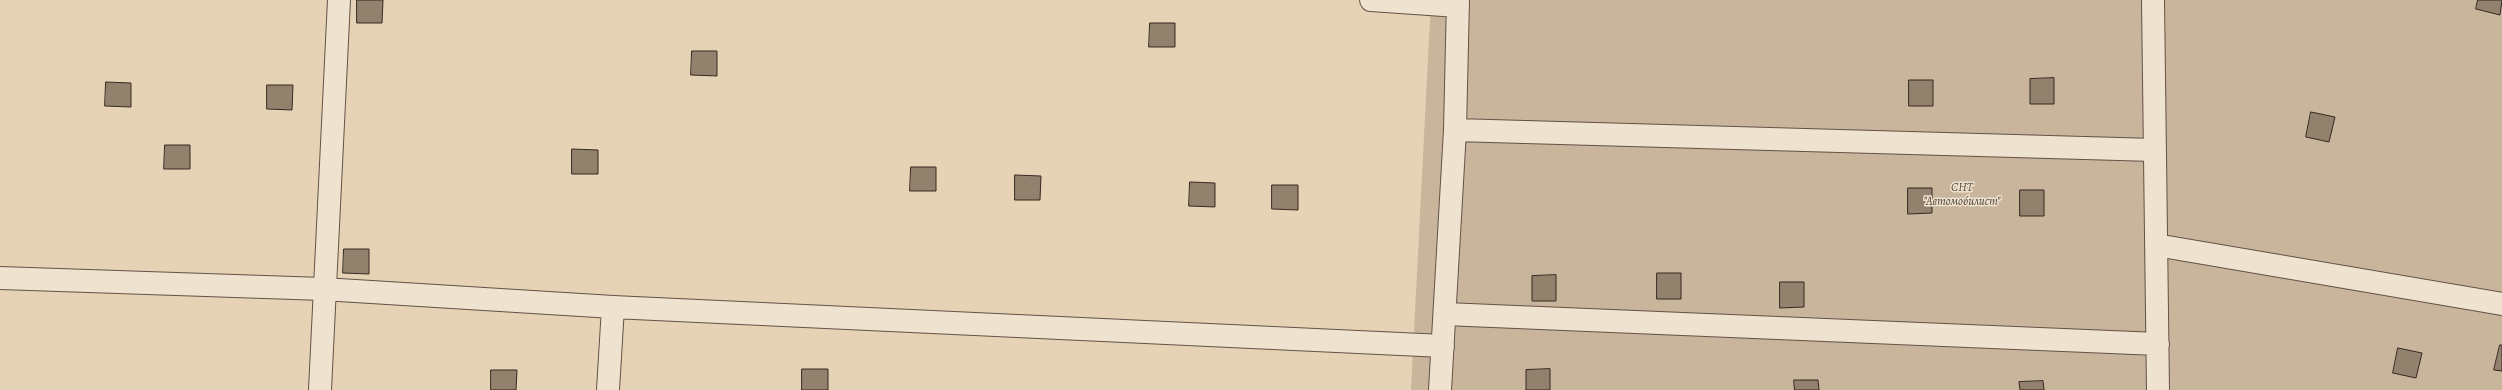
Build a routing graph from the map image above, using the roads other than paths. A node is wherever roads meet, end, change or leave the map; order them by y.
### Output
1 (339, 0) edge
2 (1371, 0) edge
3 (2153, 0) edge
4 (1458, 3) edge
5 (1455, 130) junction
6 (2154, 150) junction
7 (2156, 245) junction
8 (0, 278) edge
9 (323, 289) junction
10 (2502, 304) edge
11 (613, 307) junction
12 (1445, 314) junction
13 (2158, 344) junction
14 (1444, 346) junction
15 (320, 390) edge
16 (608, 390) edge
17 (1440, 390) edge
18 (2158, 390) edge

1 - 9 street
2 - 4 street
3 - 6 street
4 - 5 street
5 - 6 street
5 - 12 street
6 - 7 street
7 - 10 street
7 - 13 street
8 - 9 street
9 - 11 street
9 - 15 street
11 - 14 street
11 - 16 street
12 - 13 street
12 - 14 street
13 - 18 street
14 - 17 street

